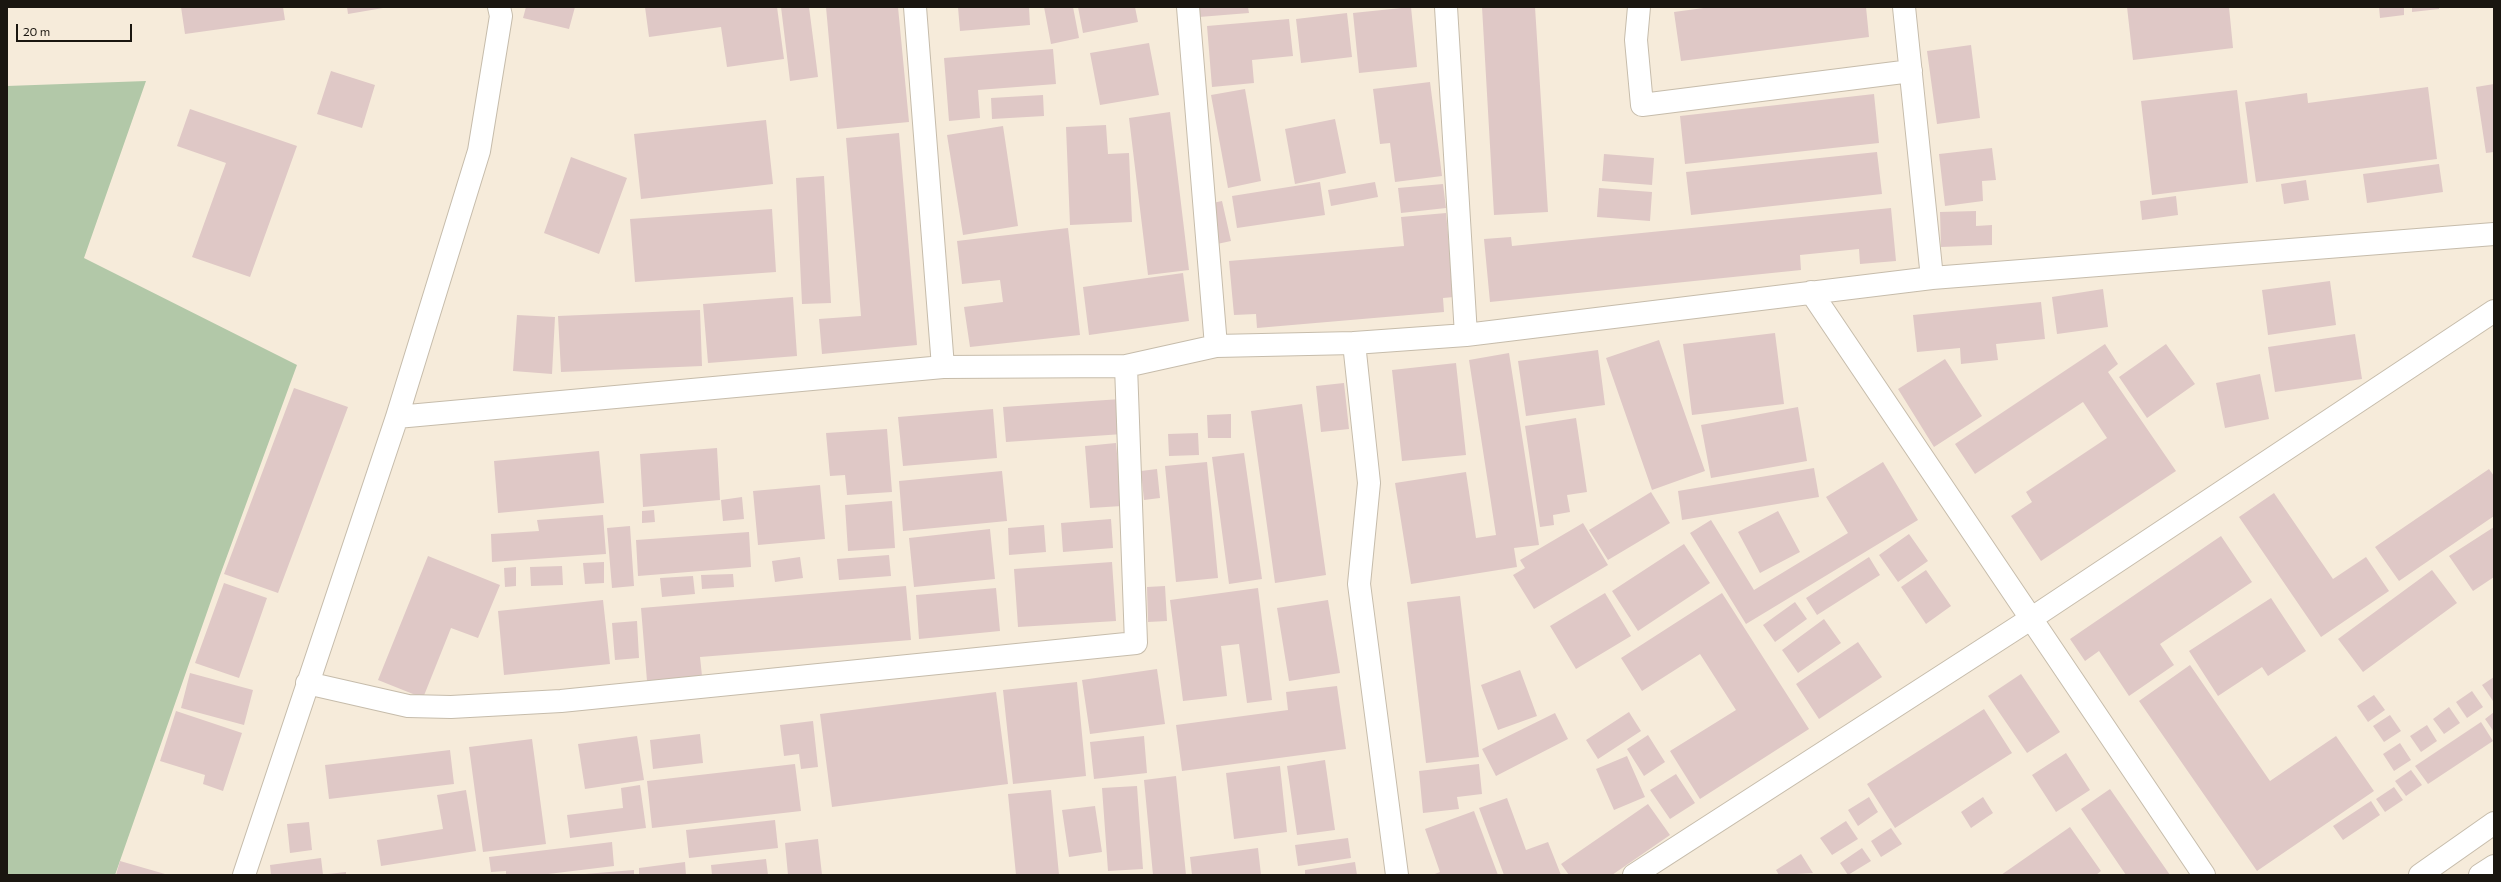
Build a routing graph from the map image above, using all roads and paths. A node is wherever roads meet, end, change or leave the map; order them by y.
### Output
1 (499, 7) edge
2 (915, 7) edge
3 (1188, 7) edge
4 (1446, 7) edge
5 (1639, 7) edge
6 (1904, 7) edge
7 (1911, 71) junction
8 (2494, 234) edge
9 (1932, 278) junction
10 (1811, 292) junction
11 (2494, 311) edge
12 (1466, 335) junction
13 (1354, 343) junction
14 (1216, 346) junction
15 (1126, 366) junction
16 (943, 367) junction
17 (397, 417) junction
18 (2032, 618) junction
19 (306, 683) junction
20 (2494, 823) edge
21 (2494, 866) edge
22 (244, 875) edge
23 (1397, 875) edge
24 (1634, 875) edge
25 (2204, 875) edge
26 (2420, 875) edge
27 (2480, 875) edge

1 - 17 street
2 - 16 street
3 - 14 street
4 - 12 street
5 - 7 street
6 - 7 street
7 - 9 street
8 - 9 street
9 - 10 street
10 - 12 street
10 - 18 street
11 - 18 street
12 - 13 street
13 - 14 street
13 - 23 street
14 - 15 street
15 - 16 street
15 - 19 street
16 - 17 street
17 - 19 street
18 - 24 street
18 - 25 street
19 - 22 street
20 - 26 street
21 - 27 street

